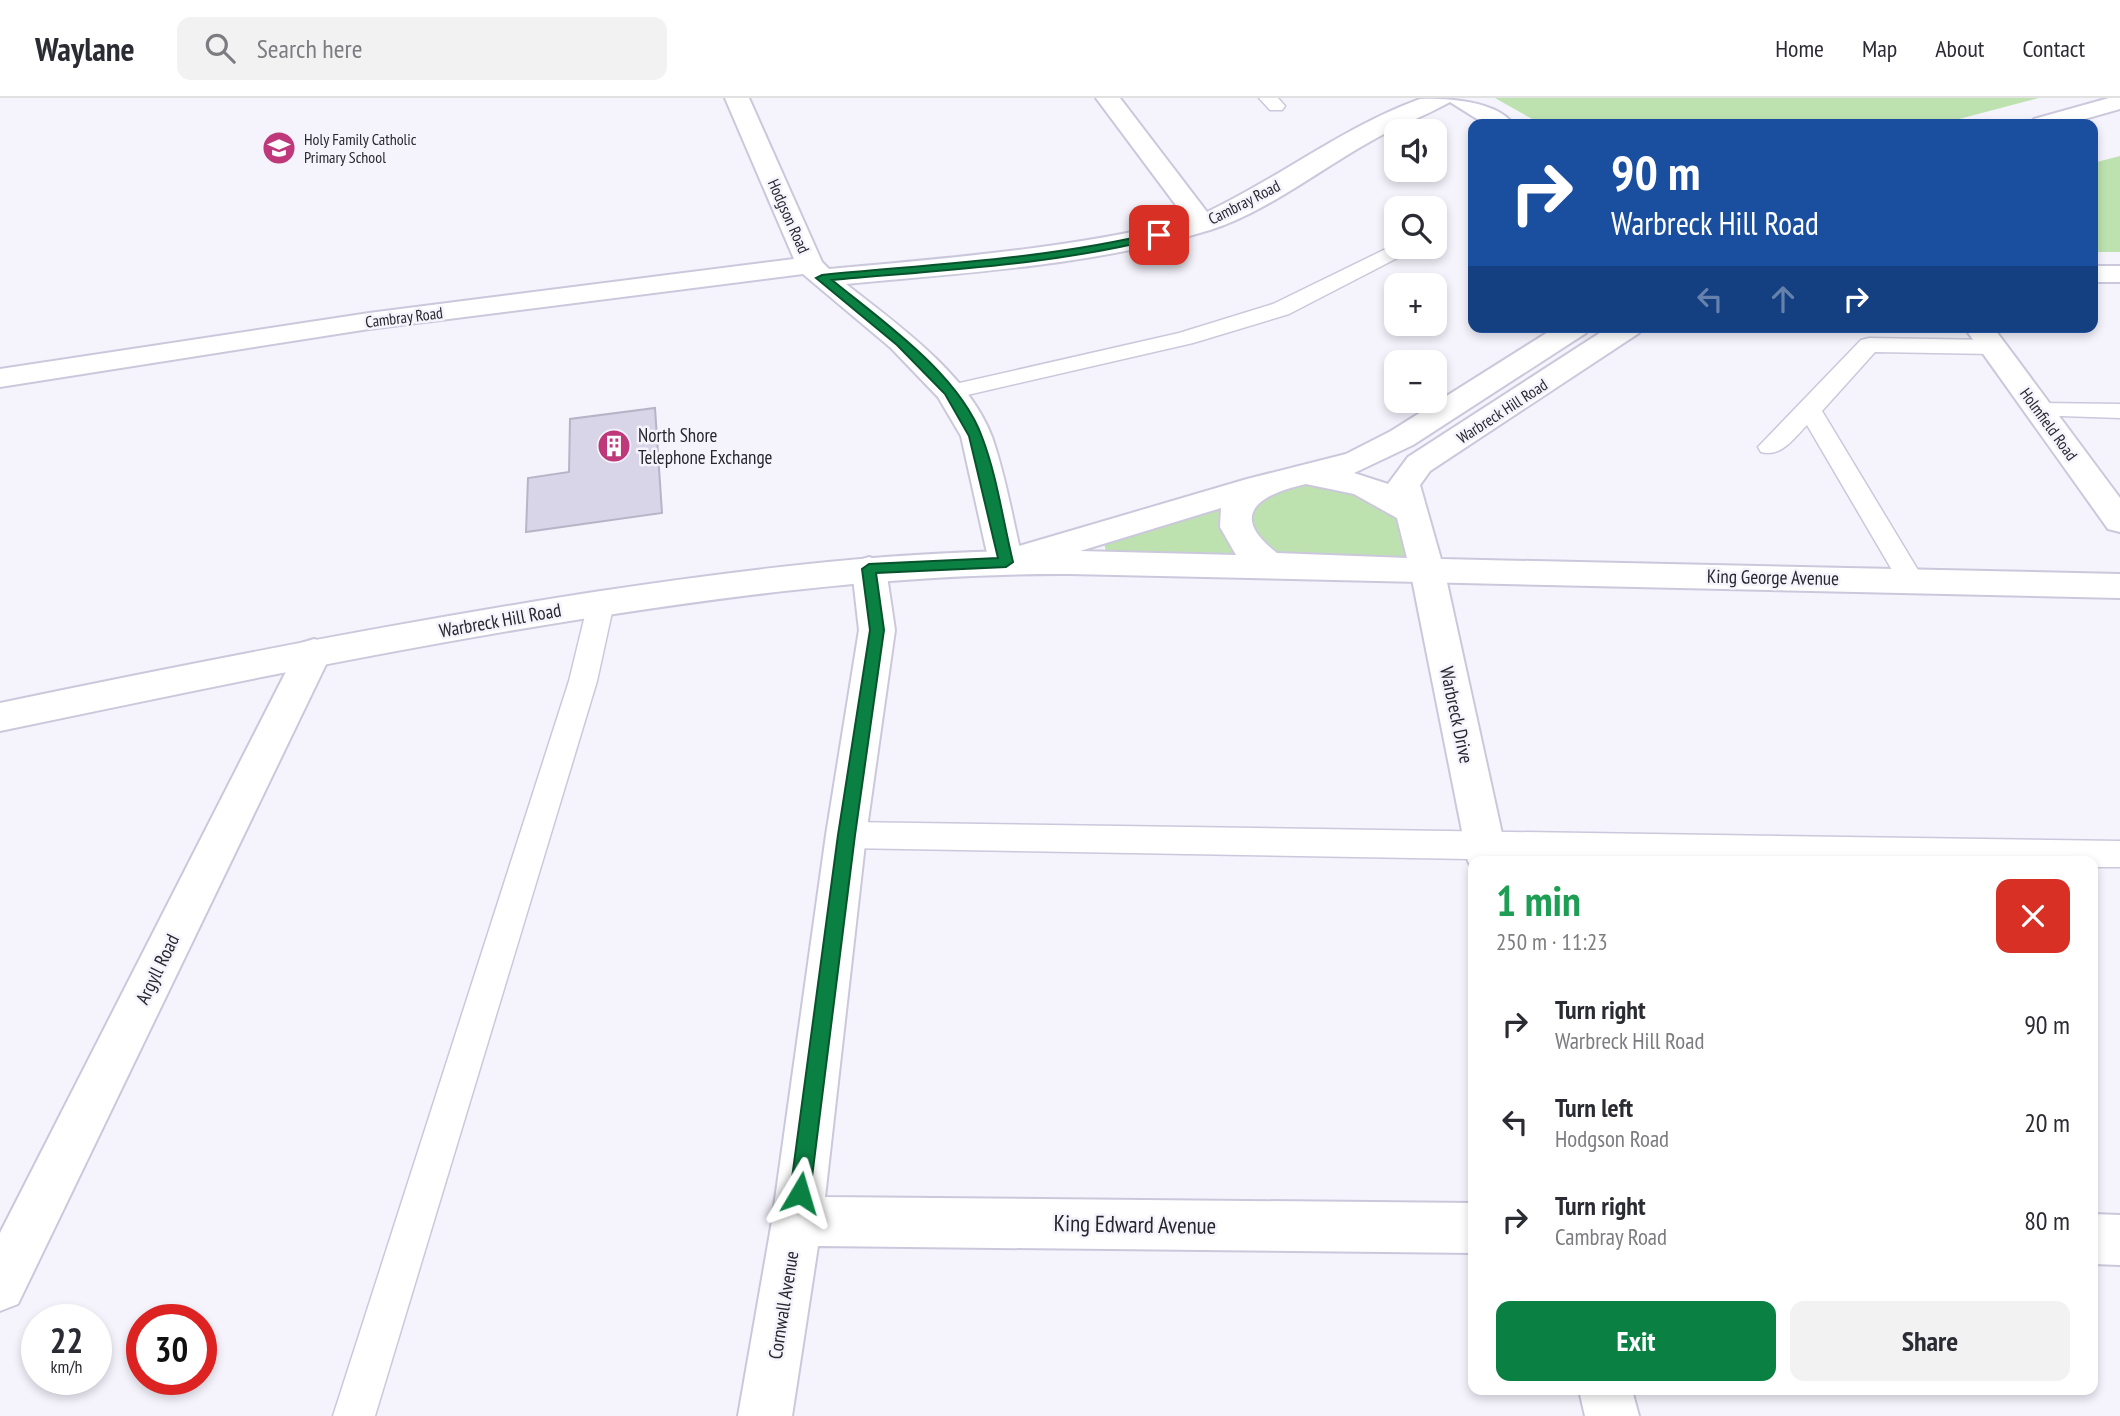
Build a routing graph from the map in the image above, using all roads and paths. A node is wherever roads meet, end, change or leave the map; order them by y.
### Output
1 (737, 98) edge
2 (1108, 98) edge
3 (1441, 98) edge
4 (1458, 98) edge
5 (2120, 102) edge
6 (2120, 118) edge
7 (1493, 119) edge
8 (2060, 119) edge
9 (2098, 125) edge
10 (1203, 224) junction
11 (1384, 257) edge
12 (816, 272) junction
13 (2098, 274) edge
14 (2120, 274) edge
15 (1567, 333) edge
16 (1620, 333) edge
17 (1986, 337) edge
18 (0, 378) edge
19 (950, 392) junction
20 (1810, 410) junction
21 (2039, 410) junction
22 (2120, 411) edge
23 (1770, 447) dead end
24 (1305, 475) junction
25 (1258, 486) junction
26 (1412, 512) junction
27 (2120, 521) edge
28 (1006, 562) junction
29 (1274, 567) junction
30 (869, 569) junction
31 (1427, 569) junction
32 (1911, 580) junction
33 (2120, 586) edge
34 (601, 603) junction
35 (314, 652) junction
36 (0, 717) edge
37 (846, 835) junction
38 (1486, 854) edge
39 (2120, 854) edge
40 (797, 1221) junction
41 (1468, 1228) edge
42 (2098, 1239) edge
43 (2120, 1240) edge
44 (0, 1286) edge
45 (1607, 1395) edge
46 (354, 1416) edge
47 (765, 1416) edge
48 (1612, 1416) edge

1 - 12 street, Hodgson Road
2 - 10 street
3 - 10 street, Cambray Road
4 - 7 street
5 - 8 street
6 - 9 street
10 - 12 street, Cambray Road
11 - 19 lane
12 - 18 street, Cambray Road
12 - 19 street, Hodgson Road
13 - 14 street
15 - 24 street, Warbreck Hill Road
16 - 26 street, Warbreck Hill Road
17 - 20 lane
17 - 21 street, Holmfield Road
19 - 28 street, Hodgson Road
20 - 23 lane
20 - 32 lane
21 - 22 lane
21 - 27 street, Holmfield Road
24 - 25 street, Warbreck Hill Road
24 - 26 street, Warbreck Hill Road
25 - 28 street, Warbreck Hill Road
25 - 29 street
26 - 31 street, Warbreck Hill Road
28 - 29 street, Warbreck Hill Road
28 - 30 street, Warbreck Hill Road
29 - 31 street, Warbreck Hill Road
30 - 34 street, Warbreck Hill Road
30 - 37 street, Cornwall Avenue
31 - 32 street, King George Avenue
31 - 38 street, Warbreck Drive
32 - 33 street, King George Avenue
34 - 35 street, Warbreck Hill Road
34 - 46 lane
35 - 36 street, Warbreck Hill Road
35 - 44 street, Argyll Road
37 - 38 lane
37 - 40 street, Cornwall Avenue
38 - 39 lane
40 - 41 street, King Edward Avenue
40 - 47 street, Cornwall Avenue
42 - 43 street
45 - 48 street

